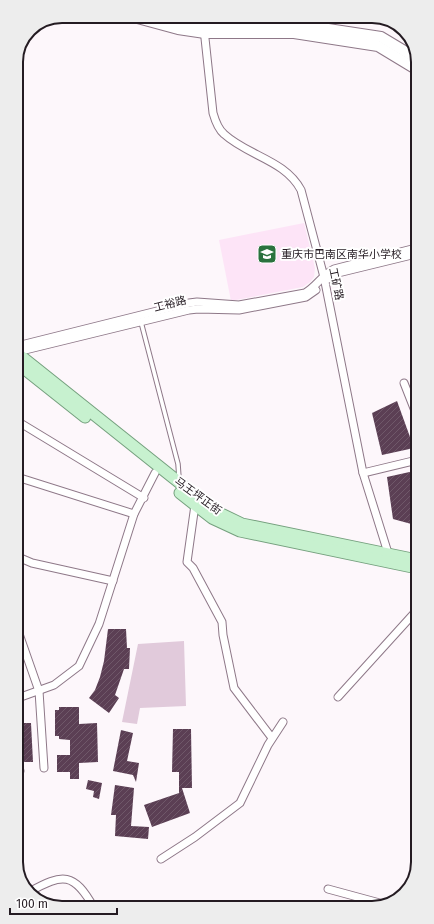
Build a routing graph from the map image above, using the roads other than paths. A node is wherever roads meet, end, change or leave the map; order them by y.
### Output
1 (154, 23) edge
2 (182, 23) edge
3 (204, 29) junction
4 (410, 55) edge
5 (411, 66) edge
6 (411, 249) edge
7 (411, 255) edge
8 (324, 279) junction
9 (141, 322) junction
10 (23, 344) edge
11 (23, 351) edge
12 (23, 357) edge
13 (23, 368) edge
14 (404, 383) dead end
15 (411, 401) edge
16 (23, 425) edge
17 (411, 461) edge
18 (155, 473) junction
19 (363, 473) junction
20 (23, 479) edge
21 (178, 482) junction
22 (144, 498) junction
23 (195, 505) junction
24 (134, 514) junction
25 (390, 558) junction
26 (23, 559) edge
27 (411, 560) edge
28 (411, 566) edge
29 (113, 581) junction
30 (411, 617) edge
31 (23, 645) edge
32 (39, 690) junction
33 (23, 696) edge
34 (338, 697) dead end
35 (283, 722) dead end
36 (272, 738) junction
37 (44, 768) dead end
38 (161, 860) dead end
39 (34, 889) edge
40 (328, 889) dead end
41 (90, 901) edge
42 (370, 901) edge

1 - 3 main road
2 - 3 main road
3 - 4 main road
3 - 5 main road
3 - 8 street, 工矿路
6 - 8 street
7 - 8 street
8 - 9 street, 工裕路
8 - 10 street, 工裕路
8 - 19 street, 工矿路
9 - 11 street, 工裕路
9 - 21 lane
12 - 21 main road, 马王坪正街
13 - 18 main road, 马王坪正街
14 - 15 street
16 - 22 street
17 - 19 street
18 - 22 street
18 - 23 main road, 马王坪正街
19 - 25 street, 工矿路
20 - 24 street
21 - 25 main road, 马王坪正街
22 - 24 street
23 - 25 main road, 马王坪正街
23 - 36 street
24 - 29 street
25 - 27 main road, 马王坪正街
25 - 28 main road, 马王坪正街
26 - 29 street
29 - 32 street
30 - 34 street
31 - 32 street
32 - 33 street
32 - 37 street
35 - 36 street
36 - 38 street
39 - 41 street
40 - 42 street

